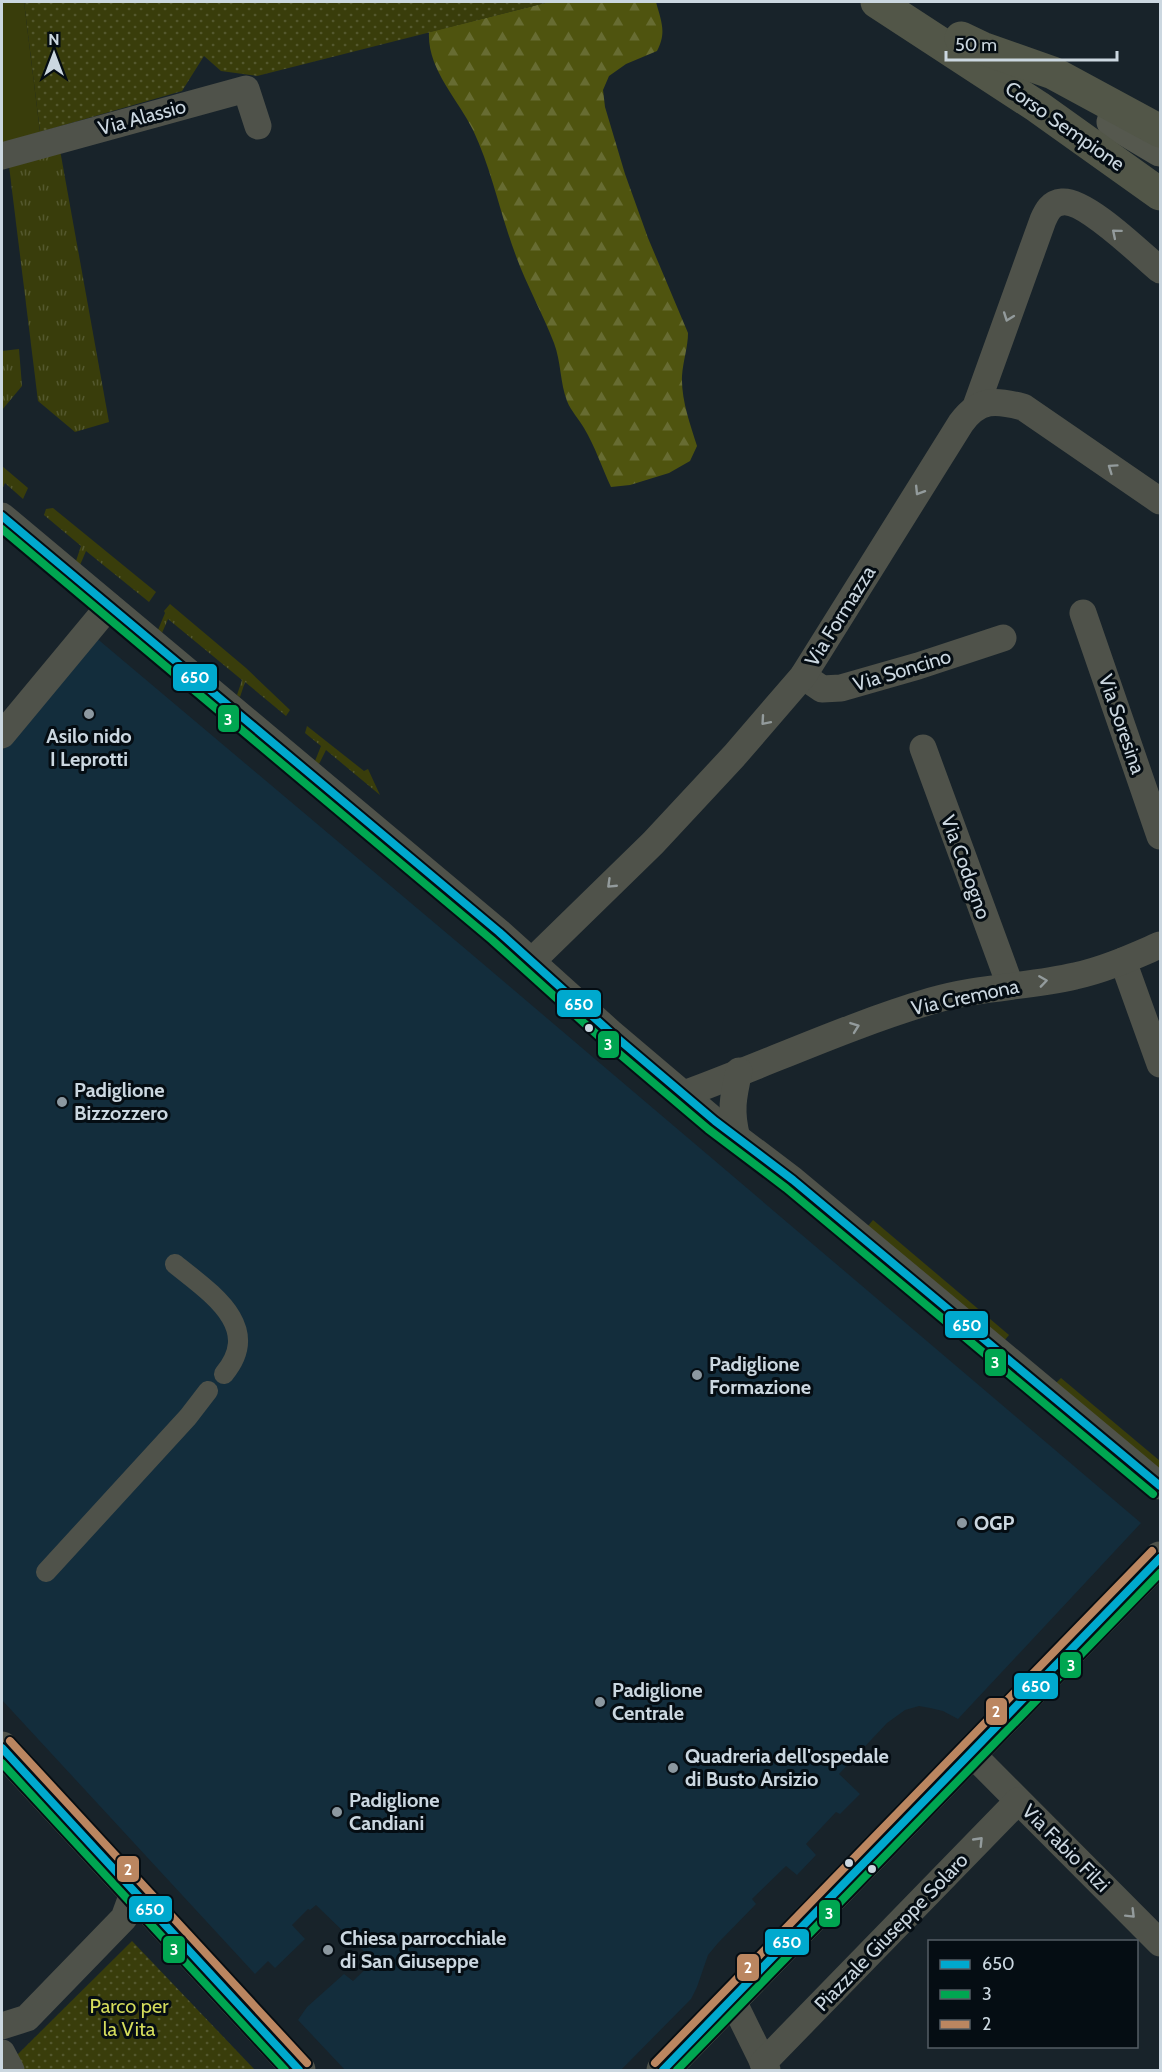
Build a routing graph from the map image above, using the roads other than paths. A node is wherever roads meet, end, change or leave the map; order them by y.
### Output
1 (877, 2) edge
2 (887, 2) edge
3 (982, 48) junction
4 (258, 126) dead end
5 (1161, 130) edge
6 (1084, 138) junction
7 (1161, 150) edge
8 (2, 156) edge
9 (1161, 194) edge
10 (1161, 205) edge
11 (1161, 270) edge
12 (976, 406) junction
13 (1161, 501) edge
14 (2, 516) edge
15 (109, 606) junction
16 (1083, 613) dead end
17 (1003, 638) dead end
18 (803, 676) junction
19 (2, 735) edge
20 (923, 748) dead end
21 (1161, 836) edge
22 (1161, 945) edge
23 (1123, 961) junction
24 (531, 962) junction
25 (1010, 985) junction
26 (1161, 1064) edge
27 (739, 1071) junction
28 (684, 1094) junction
29 (737, 1138) junction
30 (175, 1264) dead end
31 (224, 1374) dead end
32 (208, 1391) dead end
33 (1161, 1486) edge
34 (1161, 1557) edge
35 (46, 1572) dead end
36 (2, 1748) edge
37 (971, 1753) junction
38 (1018, 1801) junction
39 (134, 1891) junction
40 (1161, 1943) edge
41 (732, 2000) junction
42 (2, 2026) edge
43 (2, 2053) edge
44 (765, 2067) edge
45 (10, 2070) edge
46 (299, 2070) edge
47 (663, 2070) edge

1 - 6 main road, Corso Sempione
2 - 3 main road, Corso Sempione
3 - 5 main road, Corso Sempione
3 - 7 main road
4 - 8 street, Via Alassio
6 - 9 main road, Corso Sempione
6 - 10 main road
11 -> 12 street, Via Formazza
13 -> 12 street
12 -> 18 street, Via Formazza
14 - 15 street
15 - 19 street
15 - 24 street
16 - 21 street, Via Soresina
17 - 18 street, Via Soncino
18 -> 24 street, Via Formazza
20 - 25 street, Via Codogno
22 - 23 street, Via Cremona
25 -> 23 street, Via Cremona
23 - 26 street
24 - 28 street
27 -> 25 street, Via Cremona
27 - 28 street, Via Cremona
27 - 29 street
28 - 29 street
29 - 33 street
30 - 31 street
32 - 35 street
34 - 37 street
36 - 39 street
37 - 38 street, Via Fabio Filzi
37 - 41 street
38 -> 40 street, Via Fabio Filzi
44 -> 38 street, Piazzale Giuseppe Solaro
39 - 42 street
39 - 46 street
41 - 44 street
41 - 47 street
43 - 45 street

